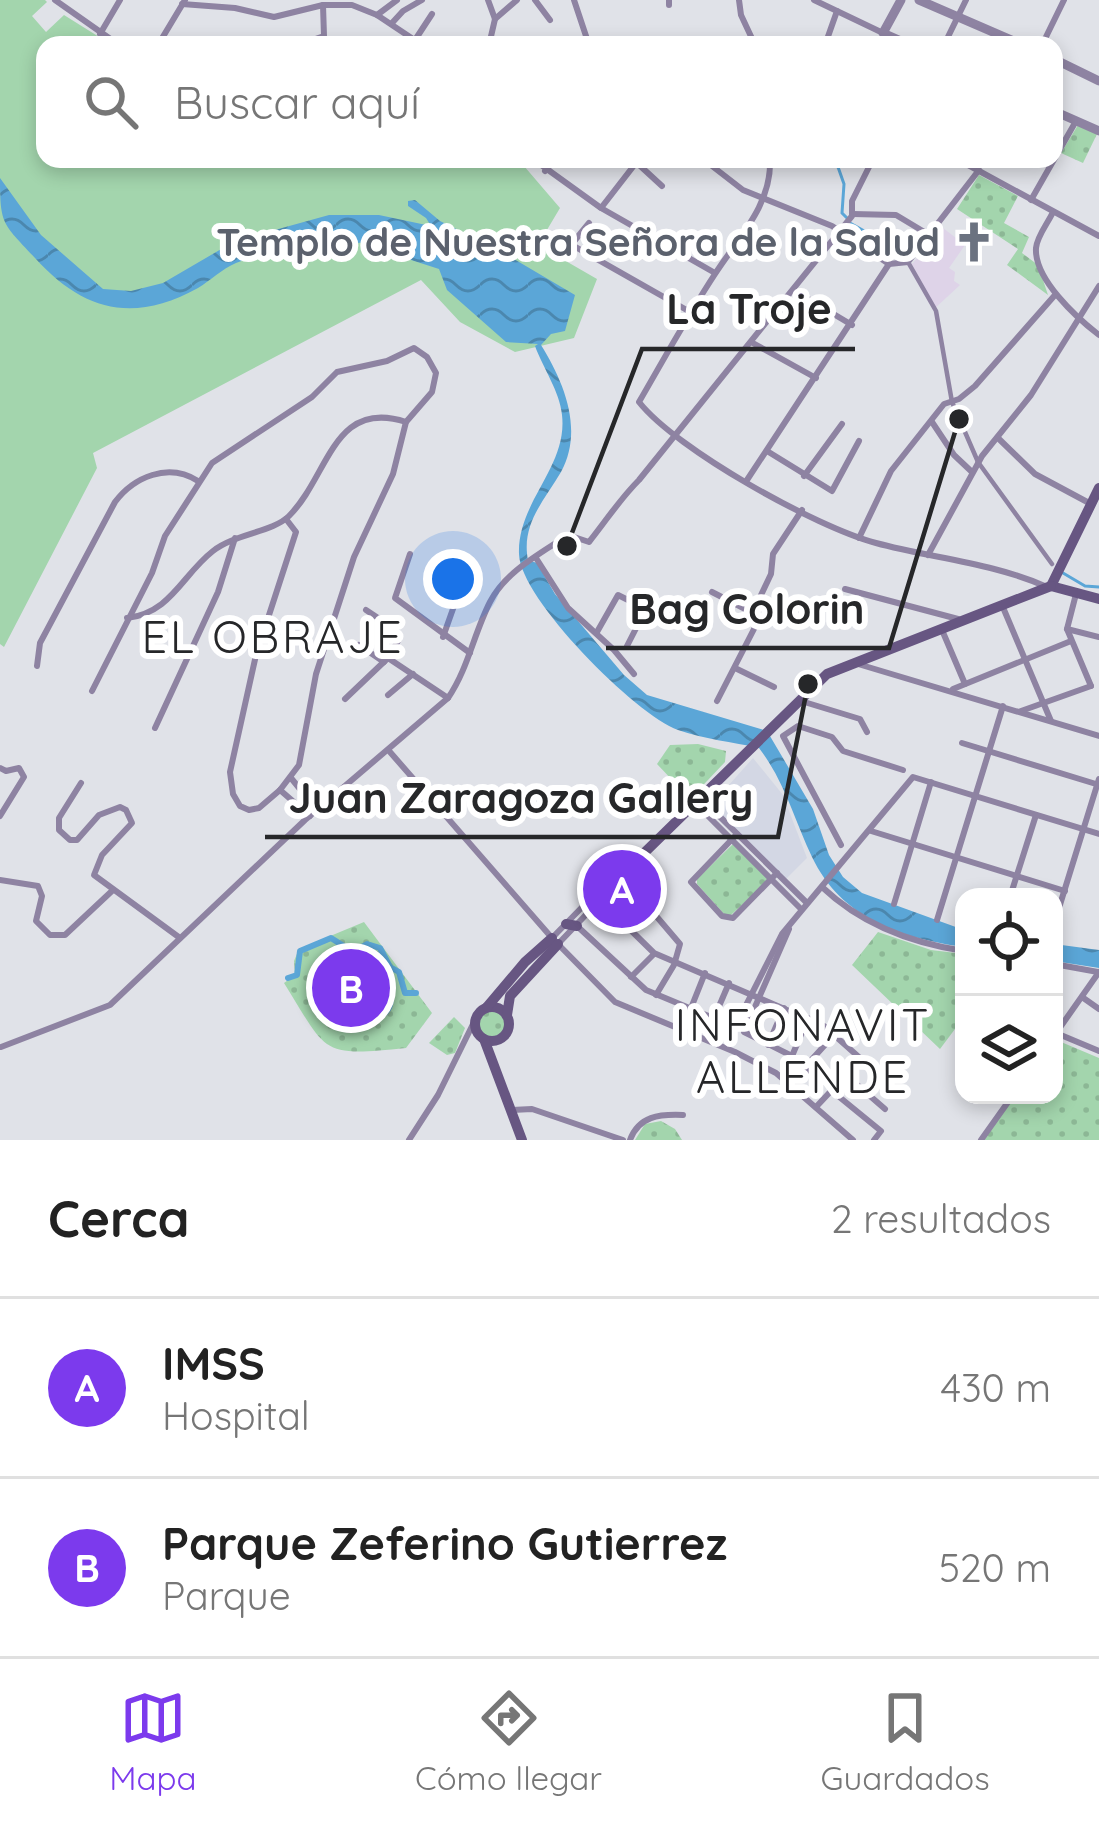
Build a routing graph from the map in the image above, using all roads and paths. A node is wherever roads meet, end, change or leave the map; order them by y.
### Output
1 (56, 0) edge
2 (120, 0) edge
3 (398, 0) edge
4 (422, 0) edge
5 (488, 0) edge
6 (517, 0) edge
7 (535, 0) edge
8 (574, 0) edge
9 (739, 0) edge
10 (814, 0) edge
11 (901, 0) edge
12 (919, 0) edge
13 (966, 0) edge
14 (1064, 0) edge
15 (183, 2) edge
16 (323, 5) junction
17 (837, 11) junction
18 (432, 14) dead end
19 (377, 15) junction
20 (958, 16) junction
21 (495, 19) junction
22 (550, 20) dead end
23 (392, 25) junction
24 (100, 34) junction
25 (884, 34) junction
26 (103, 36) edge
27 (163, 36) edge
28 (324, 36) edge
29 (408, 36) edge
30 (422, 36) edge
31 (491, 36) edge
32 (586, 36) edge
33 (751, 36) edge
34 (828, 36) edge
35 (889, 36) edge
36 (948, 36) edge
37 (1003, 36) edge
38 (1046, 36) edge
39 (1063, 63) edge
40 (1099, 81) edge
41 (1063, 115) edge
42 (1076, 121) junction
43 (1099, 131) edge
44 (1063, 144) edge
45 (542, 168) edge
46 (548, 168) edge
47 (632, 168) edge
48 (645, 168) edge
49 (714, 168) edge
50 (770, 168) edge
51 (868, 168) edge
52 (975, 168) edge
53 (1049, 168) edge
54 (979, 170) junction
55 (545, 171) junction
56 (662, 186) dead end
57 (762, 200) junction
58 (1031, 200) junction
59 (601, 208) junction
60 (1053, 212) junction
61 (853, 214) junction
62 (589, 223) dead end
63 (840, 232) junction
64 (931, 236) junction
65 (1099, 236) edge
66 (908, 262) junction
67 (889, 264) junction
68 (715, 273) junction
69 (1099, 286) edge
70 (795, 291) junction
71 (1055, 295) junction
72 (692, 313) junction
73 (1080, 320) junction
74 (851, 325) junction
75 (1099, 335) edge
76 (752, 342) junction
77 (816, 378) junction
78 (956, 401) junction
79 (406, 422) junction
80 (932, 422) junction
81 (842, 424) dead end
82 (674, 438) junction
83 (999, 439) junction
84 (860, 441) dead end
85 (766, 450) junction
86 (978, 462) junction
87 (972, 472) junction
88 (804, 476) junction
89 (747, 480) junction
90 (198, 481) junction
91 (1099, 488) edge
92 (1091, 504) junction
93 (802, 511) junction
94 (286, 520) junction
95 (235, 537) junction
96 (859, 538) junction
97 (410, 554) dead end
98 (928, 555) junction
99 (535, 558) junction
100 (1052, 565) dead end
101 (1049, 586) junction
102 (429, 589) dead end
103 (845, 589) dead end
104 (712, 592) dead end
105 (1076, 594) junction
106 (1099, 599) edge
107 (1002, 605) junction
108 (366, 610) dead end
109 (753, 613) junction
110 (127, 618) junction
111 (963, 620) junction
112 (941, 628) junction
113 (1067, 629) junction
114 (597, 632) junction
115 (443, 637) junction
116 (1099, 637) edge
117 (1071, 641) junction
118 (359, 645) dead end
119 (627, 646) dead end
120 (470, 652) junction
121 (387, 660) junction
122 (1024, 661) junction
123 (855, 663) junction
124 (38, 667) dead end
125 (735, 668) junction
126 (413, 674) junction
127 (634, 674) dead end
128 (965, 685) junction
129 (774, 687) dead end
130 (1095, 687) edge
131 (951, 690) junction
132 (92, 691) dead end
133 (388, 695) dead end
134 (973, 697) junction
135 (448, 698) junction
136 (344, 699) dead end
137 (717, 700) dead end
138 (801, 701) junction
139 (1046, 705) junction
140 (1003, 706) junction
141 (1021, 711) junction
142 (783, 720) junction
143 (1051, 721) junction
144 (155, 728) dead end
145 (793, 730) junction
146 (867, 732) dead end
147 (1099, 736) edge
148 (962, 743) dead end
149 (390, 752) junction
150 (990, 752) junction
151 (0, 768) edge
152 (903, 770) dead end
153 (291, 778) junction
154 (931, 782) junction
155 (1098, 782) edge
156 (82, 784) dead end
157 (280, 790) junction
158 (976, 796) junction
159 (697, 799) junction
160 (313, 813) junction
161 (1036, 814) junction
162 (0, 816) edge
163 (1084, 830) junction
164 (871, 831) junction
165 (1099, 834) edge
166 (734, 836) junction
167 (912, 844) junction
168 (841, 845) dead end
169 (642, 855) junction
170 (957, 858) junction
171 (775, 876) junction
172 (1016, 876) junction
173 (0, 880) edge
174 (604, 884) junction
175 (824, 884) junction
176 (1013, 888) edge
177 (113, 890) junction
178 (1066, 891) junction
179 (1063, 899) edge
180 (601, 901) junction
181 (894, 904) dead end
182 (804, 906) junction
183 (657, 917) dead end
184 (938, 920) dead end
185 (572, 925) junction
186 (180, 938) junction
187 (555, 941) junction
188 (955, 949) edge
189 (654, 953) junction
190 (674, 964) junction
191 (1063, 966) edge
192 (1099, 972) edge
193 (705, 974) junction
194 (631, 977) junction
195 (729, 982) junction
196 (656, 995) junction
197 (756, 995) junction
198 (1082, 997) junction
199 (487, 1007) junction
200 (691, 1008) junction
201 (784, 1008) junction
202 (1099, 1009) edge
203 (507, 1015) junction
204 (476, 1018) junction
205 (714, 1018) junction
206 (808, 1018) junction
207 (1063, 1023) edge
208 (741, 1029) junction
209 (835, 1035) junction
210 (1063, 1037) edge
211 (482, 1038) junction
212 (501, 1039) junction
213 (768, 1045) junction
214 (0, 1048) edge
215 (460, 1048) junction
216 (1099, 1051) edge
217 (792, 1056) junction
218 (861, 1059) junction
219 (870, 1067) dead end
220 (804, 1068) junction
221 (494, 1070) junction
222 (847, 1075) junction
223 (813, 1076) dead end
224 (832, 1090) junction
225 (872, 1099) junction
226 (1007, 1104) edge
227 (816, 1107) junction
228 (885, 1108) dead end
229 (510, 1111) junction
230 (858, 1113) junction
231 (683, 1115) dead end
232 (843, 1131) junction
233 (409, 1140) edge
234 (522, 1140) edge
235 (627, 1140) edge
236 (838, 1140) edge
237 (853, 1140) edge
238 (874, 1140) edge
239 (981, 1140) edge

1 - 24 street
2 - 24 street
3 - 19 street
4 - 23 street
5 - 21 street
6 - 21 street
7 - 22 street
8 - 32 street
9 - 33 street
10 - 17 street
11 - 25 street
12 - 20 street
13 - 20 street
14 - 38 street
15 - 16 street
15 - 27 street
16 - 19 street
16 - 28 street
17 - 25 street
17 - 34 street
18 - 30 street
19 - 23 street
20 - 36 street
20 - 37 street
21 - 31 street
23 - 29 street
24 - 26 street
25 - 35 street
39 - 40 street
41 - 42 street
42 - 43 street
42 - 44 street
45 - 55 street
46 - 55 street
47 - 59 street
48 - 56 street
49 - 57 street
50 - 57 street
51 - 61 street
52 - 54 street
53 - 58 street
54 - 58 street
54 - 64 street
55 - 59 street
57 - 63 street
57 - 68 street
58 - 60 street
59 - 68 street
60 - 65 street
60 - 71 street
61 - 63 street
61 - 64 street
62 - 72 street
63 - 67 street
63 - 70 street
64 - 66 street
66 - 67 street
66 - 78 street
67 - 74 street
68 - 72 street
69 - 73 street
70 - 74 street
70 - 76 street
71 - 73 street
71 - 78 street
72 - 82 street
73 - 75 street
73 - 83 street
74 - 77 street
76 - 77 street
76 - 82 street
77 - 85 street
78 - 80 street
78 - 86 street
79 - 90 street
79 - 94 street
79 - 153 street
80 - 87 street
80 - 96 street
81 - 88 street
82 - 89 street
82 - 99 street
83 - 86 street
83 - 92 street
84 - 88 street
85 - 88 street
85 - 89 street
86 - 87 street
86 - 100 street
87 - 98 street
89 - 93 street
90 - 110 street
90 - 124 street
91 - 92 main road
92 - 101 main road
93 - 96 street
93 - 109 street
94 - 95 street
94 - 157 street
95 - 110 street
95 - 144 street
96 - 98 street
97 - 115 street
98 - 101 street
99 - 114 street
99 - 120 street
101 - 105 main road
101 - 107 main road
102 - 115 street
103 - 111 street
104 - 109 street
105 - 106 main road
105 - 113 street
107 - 111 main road
107 - 122 street
108 - 121 street
109 - 125 street
110 - 132 street
111 - 112 main road
112 - 123 main road
112 - 128 street
113 - 116 street
113 - 117 street
114 - 119 street
114 - 127 street
115 - 120 street
117 - 122 street
117 - 130 street
118 - 121 street
120 - 135 street
121 - 126 street
121 - 136 street
122 - 128 street
122 - 139 street
123 - 131 street
123 - 138 main road
125 - 129 street
125 - 137 street
126 - 133 street
126 - 135 street
128 - 131 street
128 - 134 street
130 - 139 street
131 - 134 street
134 - 140 street
135 - 149 street
138 - 142 main road
138 - 146 street
139 - 141 street
139 - 143 street
140 - 141 street
140 - 150 street
141 - 143 street
142 - 145 street
142 - 159 main road
143 - 147 street
145 - 152 street
145 - 168 street
148 - 150 street
149 - 160 street
149 - 187 street
150 - 155 street
150 - 158 street
151 - 162 street
153 - 157 street
153 - 160 street
154 - 158 street
154 - 164 street
154 - 167 street
155 - 163 street
156 - 177 street
157 - 160 street
158 - 161 street
158 - 170 street
159 - 166 street
159 - 169 main road
160 - 186 street
161 - 163 street
161 - 172 street
163 - 165 street
163 - 178 street
164 - 167 street
164 - 175 street
166 - 171 street
166 - 171 street
167 - 170 street
167 - 181 street
169 - 174 street
169 - 180 street
170 - 172 street
170 - 184 street
171 - 182 street
172 - 176 street
172 - 178 street
173 - 177 street
174 - 180 main road
174 - 185 street
175 - 182 street
175 - 188 street
177 - 186 street
178 - 179 street
180 - 185 street
180 - 189 street
182 - 197 street
183 - 190 street
185 - 187 street
185 - 194 street
186 - 214 street
187 - 199 main road
187 - 203 main road
187 - 227 street
189 - 190 street
189 - 194 street
190 - 193 street
190 - 196 street
191 - 192 street
192 - 198 street
193 - 195 street
193 - 200 street
194 - 196 street
195 - 197 street
195 - 205 street
196 - 200 street
197 - 201 street
197 - 208 street
198 - 202 street
198 - 207 street
199 - 203 main road
199 - 204 main road
200 - 205 street
201 - 206 street
201 - 213 street
203 - 212 main road
204 - 211 main road
204 - 215 street
205 - 208 street
206 - 209 street
206 - 217 street
208 - 213 street
209 - 218 street
209 - 220 street
210 - 216 street
211 - 212 main road
211 - 215 street
211 - 221 main road
212 - 221 main road
213 - 217 street
215 - 233 street
217 - 220 street
218 - 219 street
218 - 222 street
220 - 223 street
221 - 229 main road
222 - 224 street
222 - 225 street
224 - 227 street
224 - 230 street
225 - 228 street
225 - 230 street
226 - 239 street
227 - 232 street
229 - 234 main road
229 - 235 street
230 - 238 street
231 - 235 street
232 - 236 street
232 - 237 street

